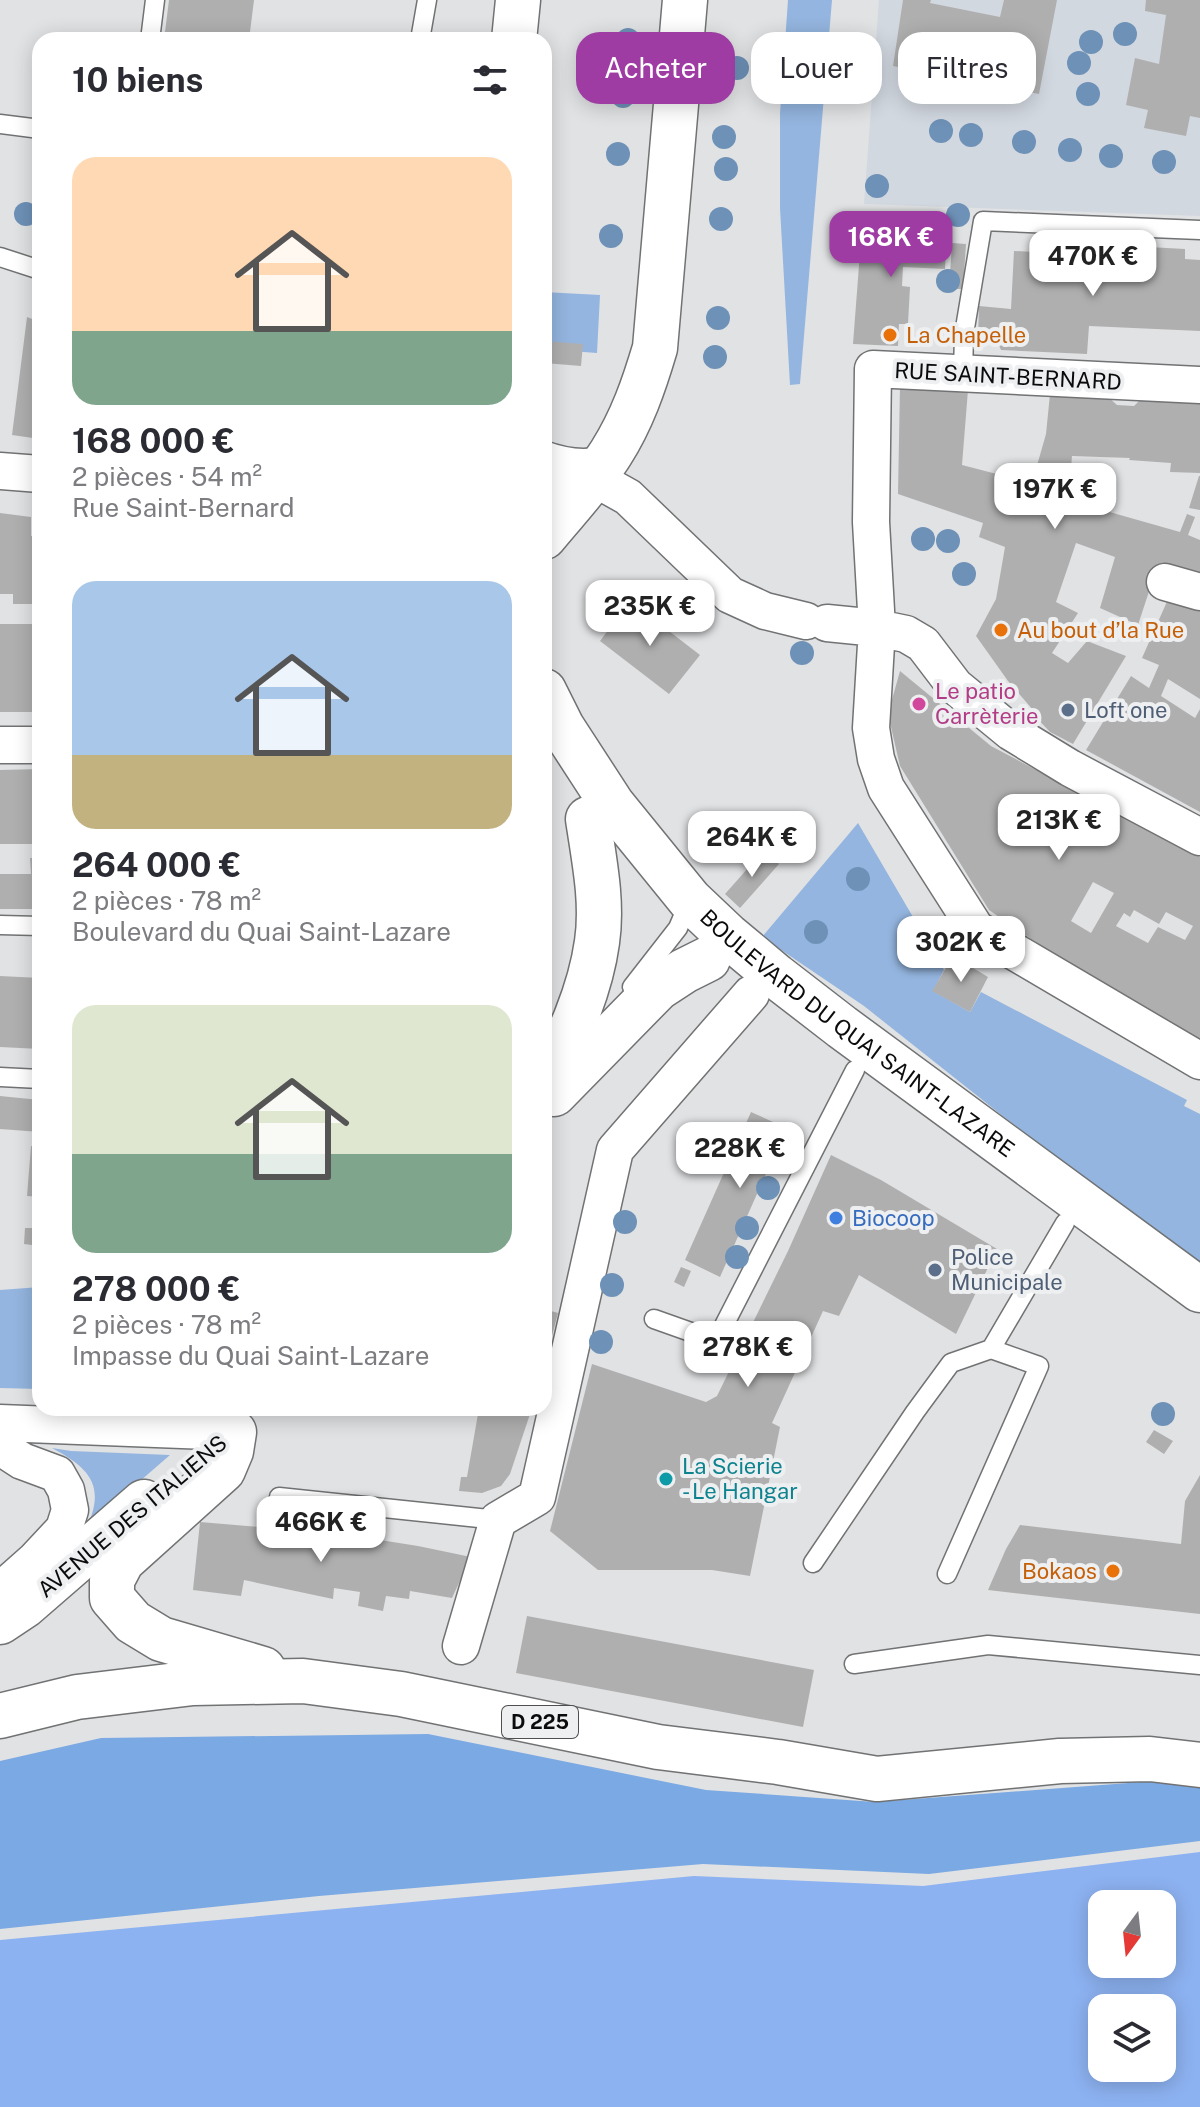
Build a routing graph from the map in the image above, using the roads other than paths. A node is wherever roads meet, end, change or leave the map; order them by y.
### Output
1 (155, 0) edge
2 (427, 0) edge
3 (518, 0) edge
4 (685, 0) edge
5 (151, 32) edge
6 (421, 32) edge
7 (515, 32) edge
8 (0, 124) edge
9 (32, 128) edge
10 (1200, 230) edge
11 (0, 257) edge
12 (32, 267) edge
13 (963, 374) junction
14 (1200, 385) edge
15 (552, 453) edge
16 (603, 465) junction
17 (0, 471) edge
18 (32, 473) edge
19 (552, 481) edge
20 (552, 527) edge
21 (1165, 582) dead end
22 (1200, 592) edge
23 (877, 628) junction
24 (552, 724) edge
25 (552, 726) edge
26 (0, 745) edge
27 (32, 745) edge
28 (588, 819) junction
29 (1200, 837) edge
30 (684, 914) junction
31 (0, 925) edge
32 (32, 926) edge
33 (708, 959) junction
34 (751, 994) junction
35 (1200, 1061) edge
36 (552, 1069) edge
37 (855, 1070) junction
38 (0, 1077) edge
39 (32, 1079) edge
40 (552, 1091) edge
41 (552, 1094) edge
42 (1065, 1223) junction
43 (1200, 1290) edge
44 (654, 1319) dead end
45 (1200, 1323) edge
46 (991, 1349) junction
47 (247, 1420) edge
48 (0, 1423) edge
49 (0, 1447) edge
50 (279, 1497) dead end
51 (498, 1520) junction
52 (813, 1563) dead end
53 (947, 1574) dead end
54 (0, 1591) edge
55 (0, 1622) edge
56 (461, 1646) dead end
57 (854, 1664) dead end
58 (1200, 1665) edge
59 (303, 1681) junction
60 (0, 1716) edge
61 (1200, 1741) edge
62 (778, 1762) junction
63 (1200, 1765) edge

1 - 5 lane
2 - 6 lane
3 - 7 main road
4 - 16 main road
8 - 9 lane
10 - 13 lane
11 - 12 lane
13 - 14 street, RUE SAINT-BERNARD
13 - 23 street, RUE SAINT-BERNARD
15 - 16 lane
16 - 19 main road
16 - 20 main road
16 - 23 street
17 - 18 street
21 - 22 street
23 - 29 street
23 - 35 street
24 - 30 main road, BOULEVARD DU QUAI SAINT-LAZARE
25 - 28 main road, BOULEVARD DU QUAI SAINT-LAZARE
26 - 27 street
28 - 30 main road, BOULEVARD DU QUAI SAINT-LAZARE
28 - 36 main road
30 - 33 main road, BOULEVARD DU QUAI SAINT-LAZARE
30 - 40 lane
30 - 43 main road, BOULEVARD DU QUAI SAINT-LAZARE
31 - 32 lane
33 - 34 main road, BOULEVARD DU QUAI SAINT-LAZARE
33 - 41 main road
34 - 37 main road, BOULEVARD DU QUAI SAINT-LAZARE
34 - 51 street
37 - 42 main road, BOULEVARD DU QUAI SAINT-LAZARE
37 - 44 lane
38 - 39 lane
42 - 45 main road, BOULEVARD DU QUAI SAINT-LAZARE
42 - 46 lane
46 - 52 lane
46 - 53 lane
47 - 48 street
47 - 55 main road, AVENUE DES ITALIENS
47 - 59 main road
49 - 54 street
50 - 51 lane
51 - 56 street
57 - 58 lane
59 - 60 main road, D 225
59 - 62 main road, D 225
61 - 62 main road
62 - 63 main road, D 225

